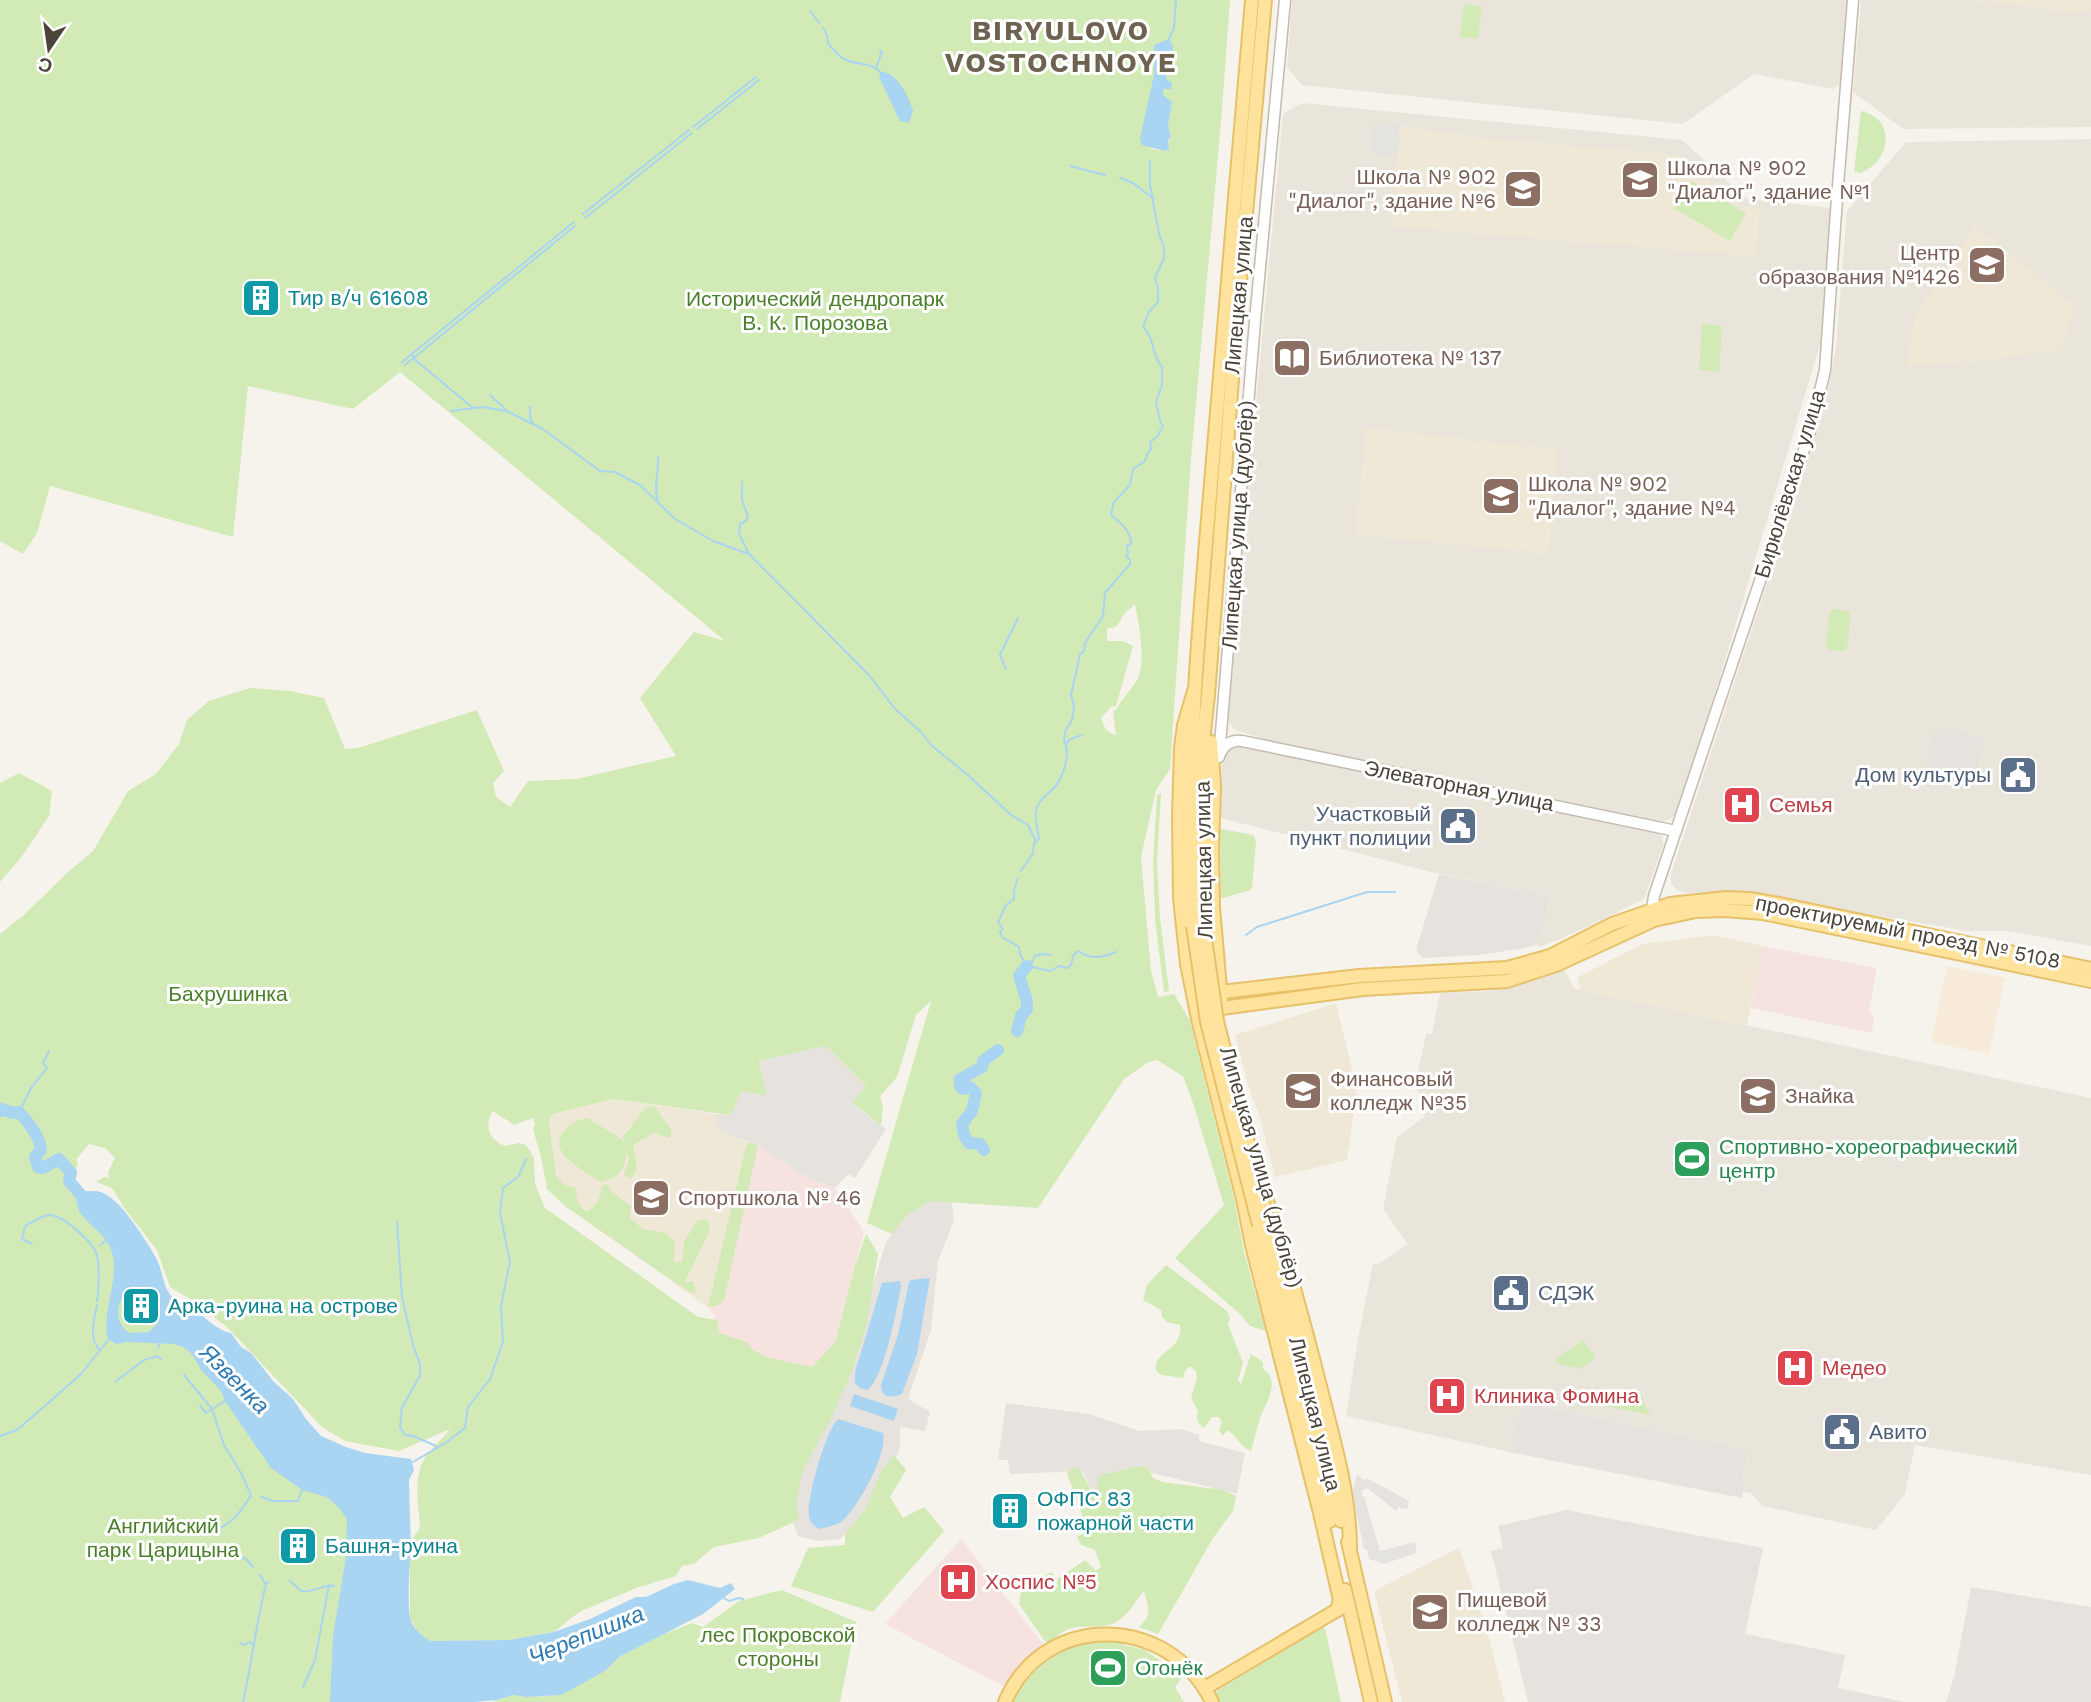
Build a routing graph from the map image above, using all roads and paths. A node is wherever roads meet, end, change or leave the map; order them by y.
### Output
1 (1252, 0) edge
2 (1265, 0) edge
3 (1285, 0) edge
4 (1853, 0) edge
5 (1194, 691) junction
6 (1208, 696) junction
7 (1223, 715) junction
8 (1242, 741) junction
9 (1219, 757) junction
10 (1214, 787) junction
11 (1676, 831) junction
12 (1653, 914) junction
13 (1198, 925) junction
14 (1185, 946) junction
15 (1217, 946) junction
16 (2091, 969) edge
17 (2091, 981) edge
18 (1221, 993) junction
19 (1193, 995) junction
20 (1221, 1008) junction
21 (1197, 1011) junction
22 (1262, 1221) junction
23 (1320, 1513) junction
24 (1336, 1553) junction
25 (1359, 1596) junction
26 (1343, 1607) junction
27 (1205, 1688) junction
28 (1004, 1702) edge
29 (1212, 1702) edge
30 (1371, 1702) edge
31 (1385, 1702) edge

1 - 5 main road, Липецкая улица
2 - 6 main road, Липецкая улица
3 - 7 street, Липецкая улица (дублёр)
4 - 11 street, Бирюлёвская улица
5 - 13 main road, Липецкая улица
5 - 14 main road, Липецкая улица (дублёр)
6 - 10 main road, Липецкая улица (дублёр)
6 - 13 main road, Липецкая улица
7 - 8 street
7 - 9 street, Липецкая улица (дублёр)
8 - 9 street
8 - 11 street, Элеваторная улица
9 - 10 street, Липецкая улица (дублёр)
10 - 15 main road, Липецкая улица (дублёр)
11 - 12 street, Бирюлёвская улица
12 - 16 main road, проектируемый проезд № 5108
12 - 17 main road, проектируемый проезд № 5108
12 - 18 main road, проектируемый проезд № 5108
12 - 20 main road, проектируемый проезд № 5108
13 - 22 main road, Липецкая улица, bridge
14 - 15 street
14 - 19 main road, Липецкая улица (дублёр)
15 - 18 main road, Липецкая улица (дублёр)
18 - 19 main road, проектируемый проезд № 5108
18 - 20 main road, Липецкая улица (дублёр)
19 - 21 main road, Липецкая улица (дублёр)
20 - 21 main road, проектируемый проезд № 5108
20 - 22 main road, Липецкая улица (дублёр)
21 - 22 main road, Липецкая улица (дублёр)
22 - 23 main road, Липецкая улица (дублёр)
22 - 24 main road, Липецкая улица
22 - 25 main road, Липецкая улица
23 - 24 main road, Липецкая улица (дублёр)
23 - 26 main road, Липецкая улица (дублёр)
24 - 26 main road, Липецкая улица
25 - 26 main road
25 - 31 main road, Липецкая улица
26 - 27 main road
26 - 30 main road, Липецкая улица
27 - 28 main road
27 - 29 main road

